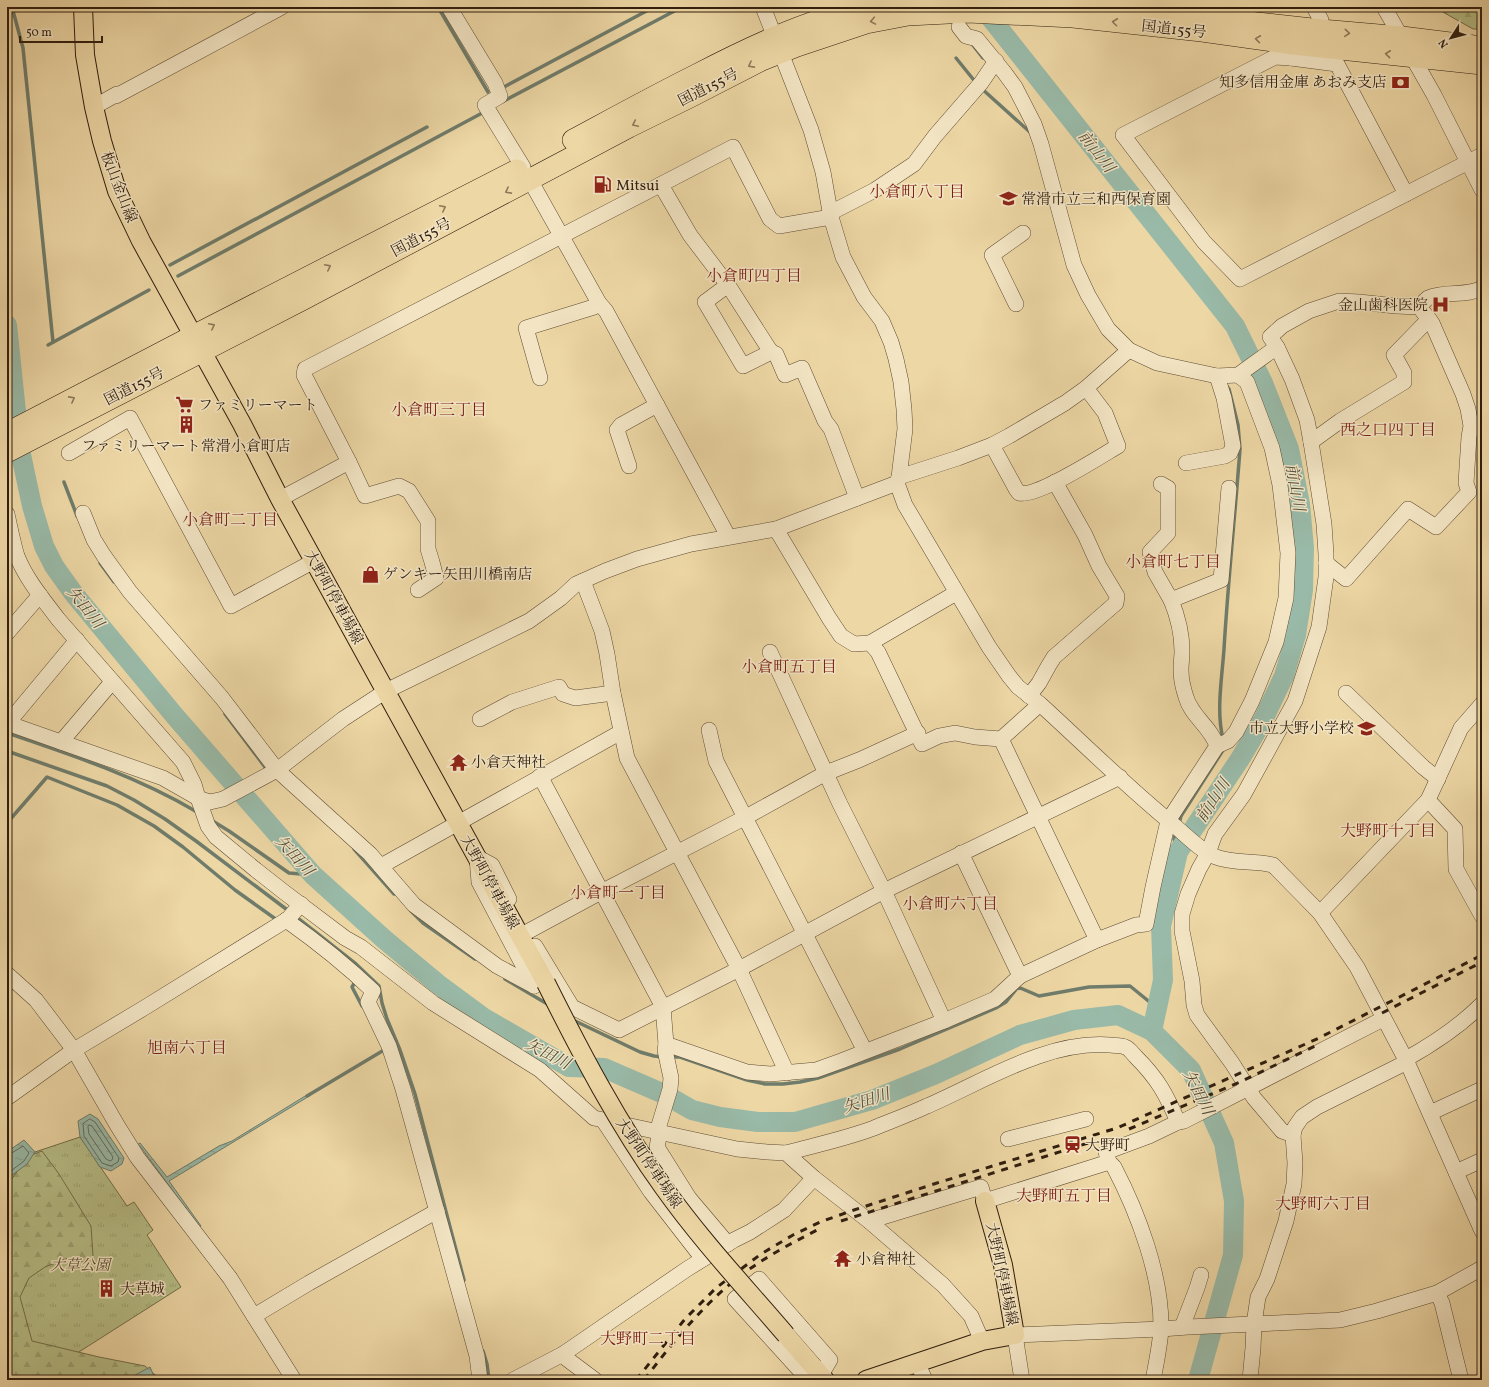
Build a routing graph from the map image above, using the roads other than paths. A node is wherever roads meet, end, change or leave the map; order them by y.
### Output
1 (83, 7) edge
2 (282, 7) edge
3 (449, 7) edge
4 (763, 7) edge
5 (864, 7) edge
6 (1113, 7) edge
7 (1314, 7) edge
8 (1384, 7) edge
9 (963, 19) junction
10 (1321, 30) junction
11 (1402, 38) junction
12 (777, 44) junction
13 (1482, 47) edge
14 (1292, 51) junction
15 (1413, 56) junction
16 (996, 61) junction
17 (1482, 64) edge
18 (94, 107) junction
19 (1482, 155) edge
20 (1468, 162) junction
21 (526, 173) junction
22 (661, 185) junction
23 (1482, 190) edge
24 (1406, 194) junction
25 (830, 214) junction
26 (1023, 233) dead end
27 (561, 236) junction
28 (728, 285) junction
29 (1482, 288) edge
30 (599, 303) junction
31 (1016, 304) dead end
32 (1419, 306) junction
33 (1429, 319) junction
34 (197, 344) junction
35 (1129, 350) junction
36 (1273, 350) junction
37 (771, 352) junction
38 (1240, 373) junction
39 (1217, 376) junction
40 (540, 378) dead end
41 (1086, 388) junction
42 (657, 405) junction
43 (39, 426) junction
44 (7, 433) edge
45 (1311, 442) junction
46 (992, 445) junction
47 (7, 452) edge
48 (69, 453) dead end
49 (349, 462) junction
50 (1186, 463) dead end
51 (629, 466) dead end
52 (898, 480) junction
53 (1055, 482) junction
54 (1161, 484) dead end
55 (1229, 488) dead end
56 (857, 498) junction
57 (280, 499) junction
58 (83, 513) dead end
59 (7, 514) edge
60 (776, 529) junction
61 (728, 536) junction
62 (10, 538) edge
63 (314, 561) junction
64 (1326, 563) junction
65 (583, 581) junction
66 (418, 590) dead end
67 (956, 593) junction
68 (40, 595) junction
69 (1171, 600) junction
70 (7, 633) edge
71 (77, 640) junction
72 (870, 643) junction
73 (770, 652) dead end
74 (112, 682) junction
75 (386, 690) junction
76 (613, 693) junction
77 (1346, 693) dead end
78 (1035, 700) junction
79 (1482, 704) edge
80 (480, 719) dead end
81 (8, 723) edge
82 (709, 730) dead end
83 (621, 732) junction
84 (918, 733) junction
85 (1001, 739) junction
86 (61, 742) junction
87 (1217, 746) junction
88 (275, 771) junction
89 (826, 773) junction
90 (540, 776) junction
91 (1120, 777) junction
92 (1438, 779) junction
93 (198, 798) junction
94 (1428, 800) junction
95 (1039, 816) junction
96 (746, 817) junction
97 (457, 823) junction
98 (1170, 823) junction
99 (1206, 851) junction
100 (676, 852) junction
101 (961, 853) junction
102 (476, 857) junction
103 (381, 866) junction
104 (601, 892) junction
105 (884, 892) junction
106 (293, 913) junction
107 (1320, 913) junction
108 (1482, 916) edge
109 (527, 932) junction
110 (804, 934) junction
111 (1097, 940) junction
112 (739, 969) junction
113 (7, 974) edge
114 (1020, 976) junction
115 (1482, 1004) edge
116 (663, 1007) junction
117 (1384, 1019) junction
118 (944, 1021) junction
119 (666, 1044) junction
120 (74, 1050) junction
121 (865, 1051) junction
122 (1406, 1060) junction
123 (787, 1073) junction
124 (1247, 1089) junction
125 (1482, 1089) edge
126 (7, 1098) edge
127 (1430, 1113) junction
128 (1086, 1119) dead end
129 (603, 1120) junction
130 (1178, 1122) junction
131 (659, 1129) junction
132 (1293, 1135) junction
133 (1008, 1139) dead end
134 (786, 1153) junction
135 (1482, 1160) edge
136 (1109, 1162) junction
137 (1456, 1172) junction
138 (814, 1178) junction
139 (985, 1200) junction
140 (437, 1212) junction
141 (869, 1221) junction
142 (1482, 1231) edge
143 (728, 1244) junction
144 (703, 1259) junction
145 (1482, 1268) edge
146 (1201, 1275) dead end
147 (1437, 1292) junction
148 (254, 1316) junction
149 (1250, 1324) junction
150 (1185, 1327) junction
151 (1161, 1330) junction
152 (1015, 1335) junction
153 (982, 1341) junction
154 (563, 1354) junction
155 (917, 1362) junction
156 (823, 1378) edge
157 (294, 1380) edge
158 (480, 1380) edge
159 (513, 1380) edge
160 (595, 1380) edge
161 (866, 1380) edge
162 (925, 1380) edge
163 (1022, 1380) edge
164 (1152, 1380) edge
165 (1250, 1380) edge
166 (1462, 1380) edge

1 - 18 main road, 板山金山線
2 - 18 street
3 - 21 street
4 - 12 street
5 - 12 highway, 国道155号
6 - 10 highway, 国道155号
7 - 10 street
8 - 11 street
9 -> 12 highway, 国道155号
14 -> 9 highway, 国道155号
9 - 16 street
10 -> 11 highway, 国道155号
11 - 13 highway, 国道155号
11 - 15 street
12 - 21 highway, 国道155号
12 - 25 street
15 -> 14 highway, 国道155号
14 - 24 street
14 - 24 street
15 - 17 highway, 国道155号
15 - 20 street
16 - 25 street
16 - 35 street
18 - 34 main road, 板山金山線
19 - 20 street
20 - 23 street
20 - 24 street
21 - 27 street
21 - 34 highway, 国道155号
22 - 25 street
22 - 27 street
22 - 28 street
25 - 52 street
26 - 31 street
27 - 30 street
27 - 49 street
28 - 37 street
28 - 37 street
29 - 32 street
30 - 40 street
30 - 42 street
32 - 33 street
32 - 36 street
33 - 45 street
33 - 64 street
34 - 43 highway, 国道155号
34 - 57 main road, 大野町停車場線
35 - 39 street
35 - 41 street
36 - 38 street
36 - 45 street
37 - 56 street
38 - 39 street
38 - 87 street
39 - 50 street
41 - 46 street
41 - 53 street
42 - 51 street
42 - 61 street
43 - 44 highway, 国道155号
43 - 47 highway, 国道155号
45 - 64 street
46 - 52 street
46 - 53 street
48 - 63 street
49 - 57 street
49 - 66 street
52 - 56 street
52 - 67 street
53 - 78 street
54 - 69 street
55 - 69 street
56 - 60 street
57 - 63 main road, 大野町停車場線
58 - 88 street
59 - 62 street
60 - 61 street
60 - 72 street
61 - 65 street
62 - 68 street
63 - 75 main road, 大野町停車場線
64 - 99 street
65 - 75 street
65 - 76 street
67 - 72 street
67 - 78 street
68 - 70 street
68 - 71 street
69 - 87 street
71 - 74 street
71 - 81 street
72 - 84 street
73 - 89 street
74 - 86 street
74 - 93 street
75 - 88 street
75 - 97 main road, 大野町停車場線
76 - 80 street
76 - 83 street
77 - 92 street
78 - 85 street
78 - 91 street
79 - 92 street
81 - 86 street
82 - 96 street
83 - 90 street
83 - 100 street
84 - 85 street
84 - 89 street
85 - 95 street
86 - 93 street
87 - 98 street
88 - 93 street
88 - 103 street
89 - 96 street
89 - 105 street
90 - 97 street
90 - 104 street
91 - 95 street
91 - 98 street
92 - 94 street
93 - 106 street
94 - 107 street
94 - 108 street
95 - 101 street
95 - 111 street
96 - 100 street
96 - 110 street
97 - 102 main road, 大野町停車場線
97 - 103 street
98 - 99 street
98 - 111 street
99 - 107 street
99 - 124 street
100 - 104 street
100 - 112 street
101 - 105 street
101 - 114 street
102 - 103 street
102 - 109 street
102 - 156 main road, 大野町停車場線, bridge
104 - 109 street
104 - 116 street
105 - 110 street
105 - 118 street
106 - 120 street
106 - 129 street
106 - 140 street
107 - 117 street
109 - 116 street
110 - 112 street
110 - 121 street
111 - 114 street
112 - 116 street
112 - 123 street
113 - 120 street
114 - 118 street
115 - 122 street
116 - 119 street
117 - 122 street
117 - 124 street
118 - 121 street
119 - 123 street
119 - 131 street
120 - 126 street
120 - 148 street
121 - 123 street
122 - 127 street
122 - 132 street
124 - 130 street
124 - 132 street
125 - 127 street
127 - 137 street
128 - 133 street
129 - 131 street
129 - 144 street
130 - 134 street
130 - 136 street
131 - 134 street
131 - 143 street
132 - 149 street
134 - 138 street
135 - 137 street
136 - 139 street
136 - 151 street
137 - 142 street
138 - 141 street
138 - 143 street
139 - 141 street
139 - 152 main road, 大野町停車場線
140 - 148 street
140 - 158 street
141 - 153 street
143 - 144 street
144 - 154 street
145 - 147 street
146 - 150 street
147 - 149 street
147 - 166 street
148 - 157 street
149 - 150 street
149 - 165 street
150 - 151 street
151 - 152 street
151 - 164 street
152 - 153 main road, 大野町停車場線
152 - 163 street
153 - 155 main road, 大野町停車場線
154 - 159 street
154 - 160 street
155 - 161 main road, 大野町停車場線
155 - 162 street
156 - 156 street

